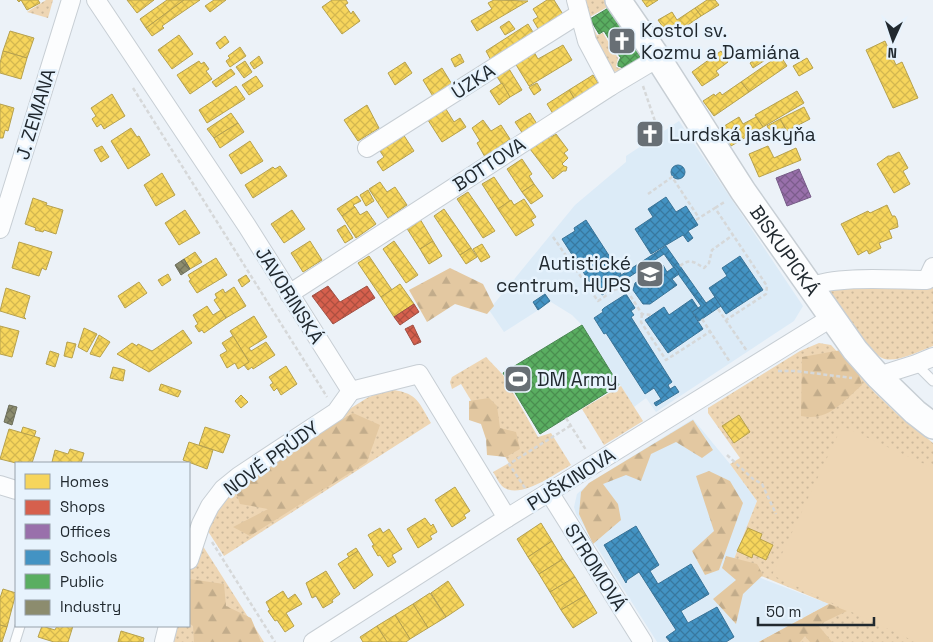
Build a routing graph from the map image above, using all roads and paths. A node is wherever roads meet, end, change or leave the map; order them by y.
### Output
1 (70, 0) edge
2 (96, 0) edge
3 (618, 0) edge
4 (577, 7) edge
5 (658, 58) junction
6 (636, 71) junction
7 (131, 84) dead end
8 (611, 86) junction
9 (656, 124) dead end
10 (367, 148) dead end
11 (648, 194) dead end
12 (699, 218) junction
13 (696, 220) dead end
14 (0, 229) edge
15 (734, 235) junction
16 (553, 237) dead end
17 (680, 266) dead end
18 (933, 267) edge
19 (810, 287) junction
20 (289, 294) junction
21 (718, 309) dead end
22 (642, 314) junction
23 (652, 315) dead end
24 (831, 318) junction
25 (702, 319) dead end
26 (726, 320) junction
27 (710, 332) junction
28 (933, 357) edge
29 (916, 364) junction
30 (764, 368) junction
31 (738, 376) junction
32 (868, 377) junction
33 (933, 381) edge
34 (351, 390) junction
35 (336, 412) junction
36 (566, 418) dead end
37 (570, 426) junction
38 (933, 426) edge
39 (727, 455) dead end
40 (595, 464) junction
41 (0, 486) edge
42 (15, 490) edge
43 (549, 492) junction
44 (534, 502) junction
45 (776, 514) dead end
46 (507, 518) junction
47 (201, 524) junction
48 (190, 549) edge
49 (20, 627) edge
50 (168, 627) edge
51 (15, 642) edge
52 (164, 642) edge
53 (275, 642) edge
54 (313, 642) edge
55 (643, 642) edge

1 - 14 street, J. ZEMANA
2 - 20 street, JAVORINSKÁ
3 - 5 street, BISKUPICKÁ
4 - 8 street
4 - 10 street, ÚZKA
5 - 6 street
5 - 19 street, BISKUPICKÁ
6 - 8 street
6 - 9 path
7 - 35 path
8 - 20 street, BOTTOVA
11 - 12 path
12 - 13 path
12 - 15 path
15 - 17 path
15 - 26 path
16 - 22 path
18 - 19 street
19 - 24 street, BISKUPICKÁ
20 - 34 street, JAVORINSKÁ
21 - 26 path
22 - 23 path
22 - 27 path
24 - 30 street, PUŠKINOVA
24 - 32 street, BISKUPICKÁ
25 - 27 path
26 - 30 path
27 - 31 path
28 - 29 street
29 - 32 street
29 - 33 lane
30 - 31 street, PUŠKINOVA
30 - 32 path
31 - 40 street, PUŠKINOVA
32 - 38 street, BISKUPICKÁ
34 - 35 street, NOVÉ PRÚDY
34 - 46 street
35 - 47 street, NOVÉ PRÚDY
36 - 37 path
37 - 40 path
37 - 44 path
39 - 45 path
40 - 43 street, PUŠKINOVA
41 - 42 street
43 - 44 street, PUŠKINOVA
43 - 55 street, STROMOVÁ
44 - 46 street, PUŠKINOVA
46 - 54 street, PUŠKINOVA
47 - 48 street, NOVÉ PRÚDY
47 - 53 path
49 - 51 lane
50 - 52 street

